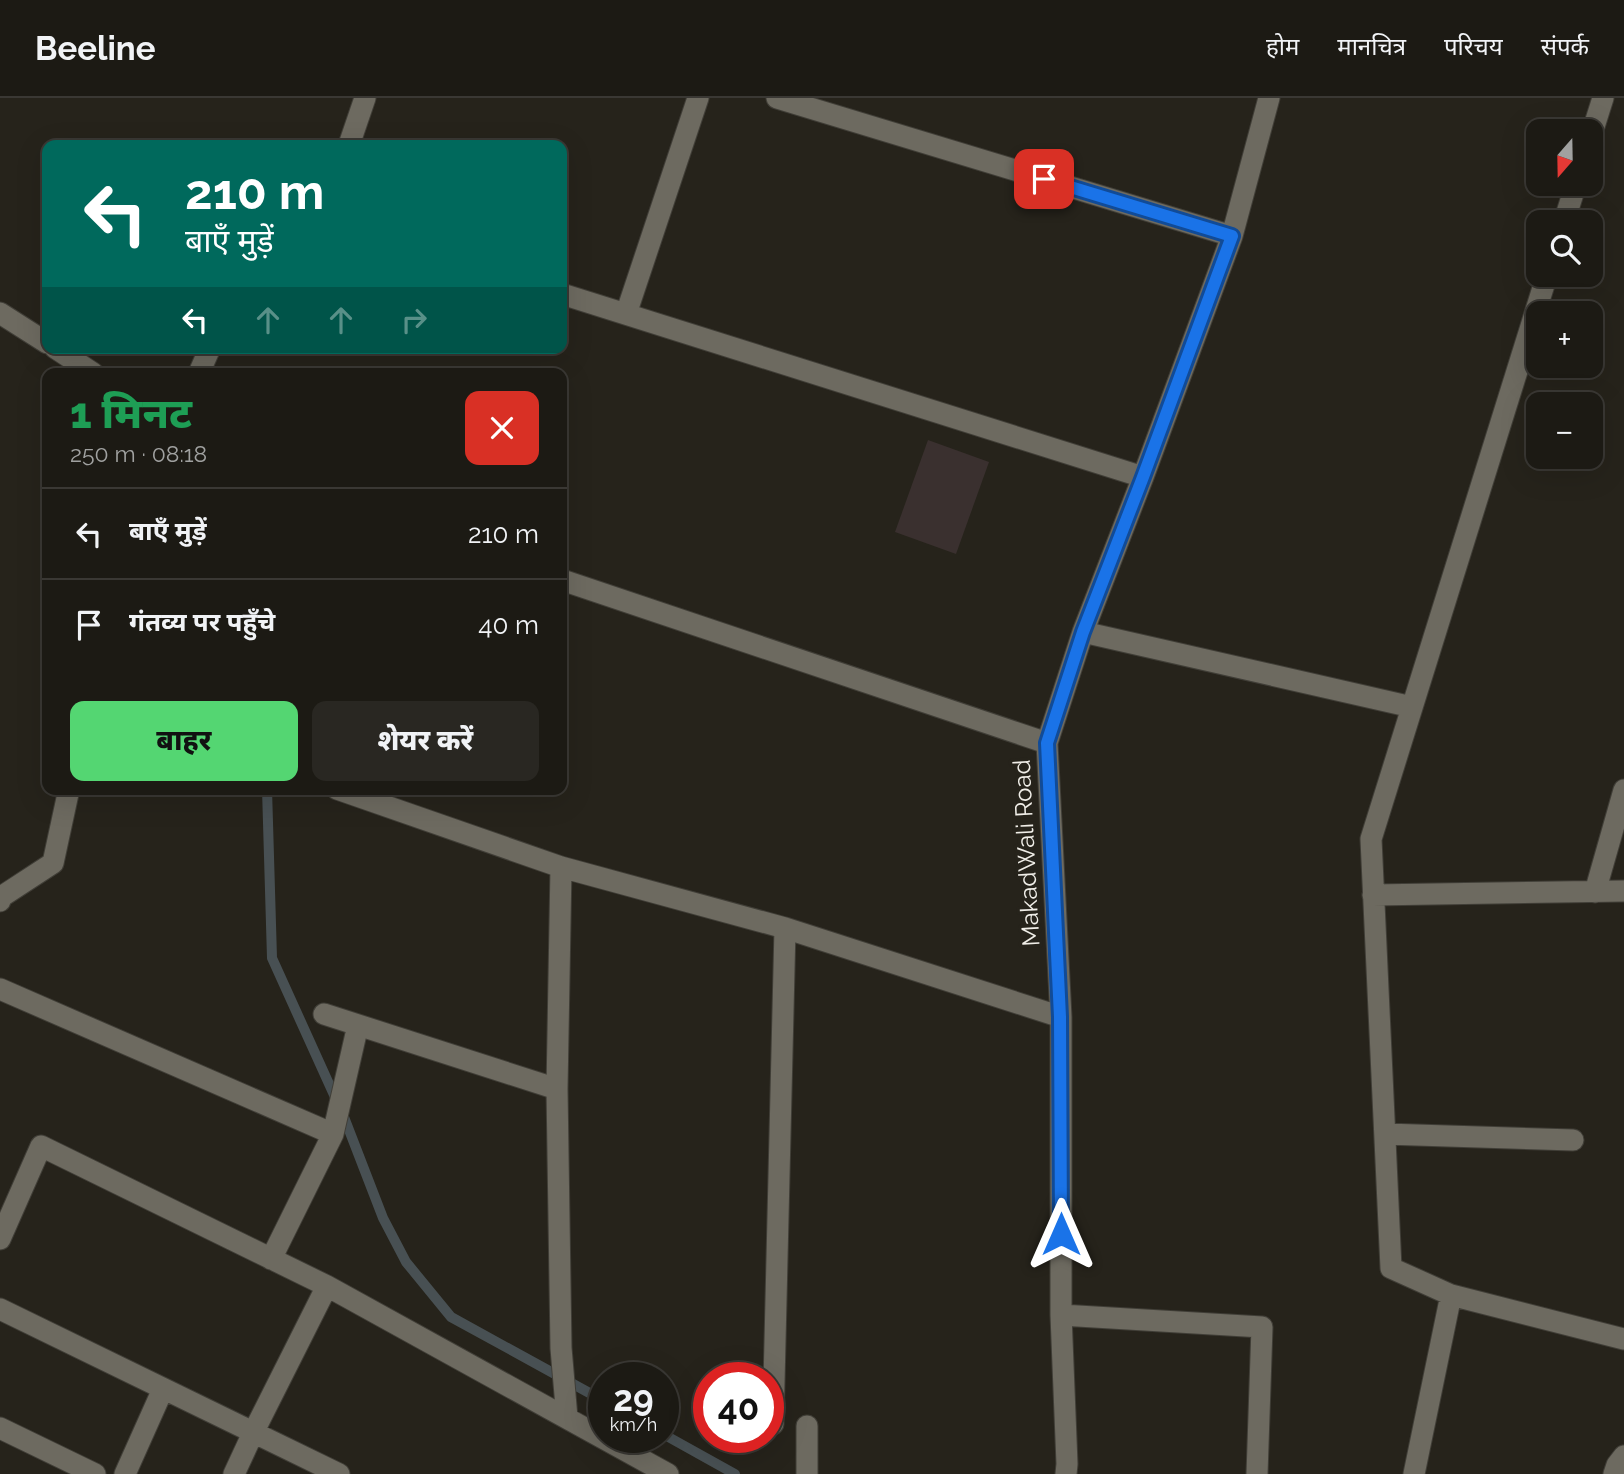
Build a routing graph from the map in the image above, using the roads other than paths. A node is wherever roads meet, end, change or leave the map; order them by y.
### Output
1 (365, 98) edge
2 (698, 98) edge
3 (776, 98) edge
4 (1269, 98) edge
5 (1602, 98) edge
6 (1596, 119) edge
7 (351, 140) edge
8 (1232, 236) junction
9 (1543, 287) edge
10 (567, 296) edge
11 (0, 313) edge
12 (626, 314) junction
13 (42, 344) edge
14 (57, 355) edge
15 (83, 368) edge
16 (1143, 477) junction
17 (567, 582) edge
18 (1083, 632) junction
19 (1412, 707) junction
20 (1047, 743) junction
21 (1624, 790) edge
22 (68, 795) edge
23 (373, 795) edge
24 (397, 799) edge
25 (561, 867) junction
26 (1624, 891) edge
27 (1595, 892) junction
28 (1373, 895) junction
29 (0, 901) edge
30 (785, 928) junction
31 (0, 989) edge
32 (324, 1014) dead end
33 (1060, 1017) junction
34 (358, 1025) junction
35 (557, 1089) junction
36 (333, 1134) junction
37 (1385, 1134) junction
38 (1573, 1140) dead end
39 (0, 1239) edge
40 (271, 1258) junction
41 (327, 1286) junction
42 (1451, 1295) junction
43 (0, 1309) edge
44 (1061, 1315) junction
45 (1624, 1339) edge
46 (774, 1362) edge
47 (163, 1389) junction
48 (567, 1418) junction
49 (807, 1426) dead end
50 (0, 1427) edge
51 (253, 1433) junction
52 (1624, 1456) edge
53 (95, 1474) edge
54 (125, 1474) edge
55 (234, 1474) edge
56 (339, 1474) edge
57 (668, 1474) edge
58 (807, 1474) edge
59 (1066, 1474) edge
60 (1257, 1474) edge
61 (1415, 1474) edge
62 (1614, 1474) edge

1 - 7 street
2 - 12 street
3 - 8 street
4 - 8 street, MakadWali Road
5 - 6 street
8 - 16 street, MakadWali Road
9 - 19 street
10 - 12 street
11 - 13 street
12 - 16 street
14 - 15 street
16 - 18 street, MakadWali Road
17 - 20 street
18 - 19 street
18 - 20 street, MakadWali Road
19 - 28 street
20 - 33 street, MakadWali Road
21 - 27 street
22 - 29 street
23 - 24 street
24 - 25 street
25 - 30 street
25 - 35 street
26 - 27 street
27 - 28 street
28 - 37 street
30 - 33 street
30 - 46 street
31 - 36 street
32 - 34 street
33 - 44 street, MakadWali Road
34 - 35 street
34 - 36 street
35 - 48 street
36 - 40 street
37 - 38 street
37 - 42 street
39 - 40 street
40 - 41 street
41 - 48 street
41 - 51 street
42 - 45 street
42 - 61 street
43 - 47 street
44 - 59 street, MakadWali Road
44 - 60 street
47 - 51 street
47 - 54 street
48 - 57 street
49 - 58 street
50 - 53 street
51 - 55 street
51 - 56 street
52 - 62 street

